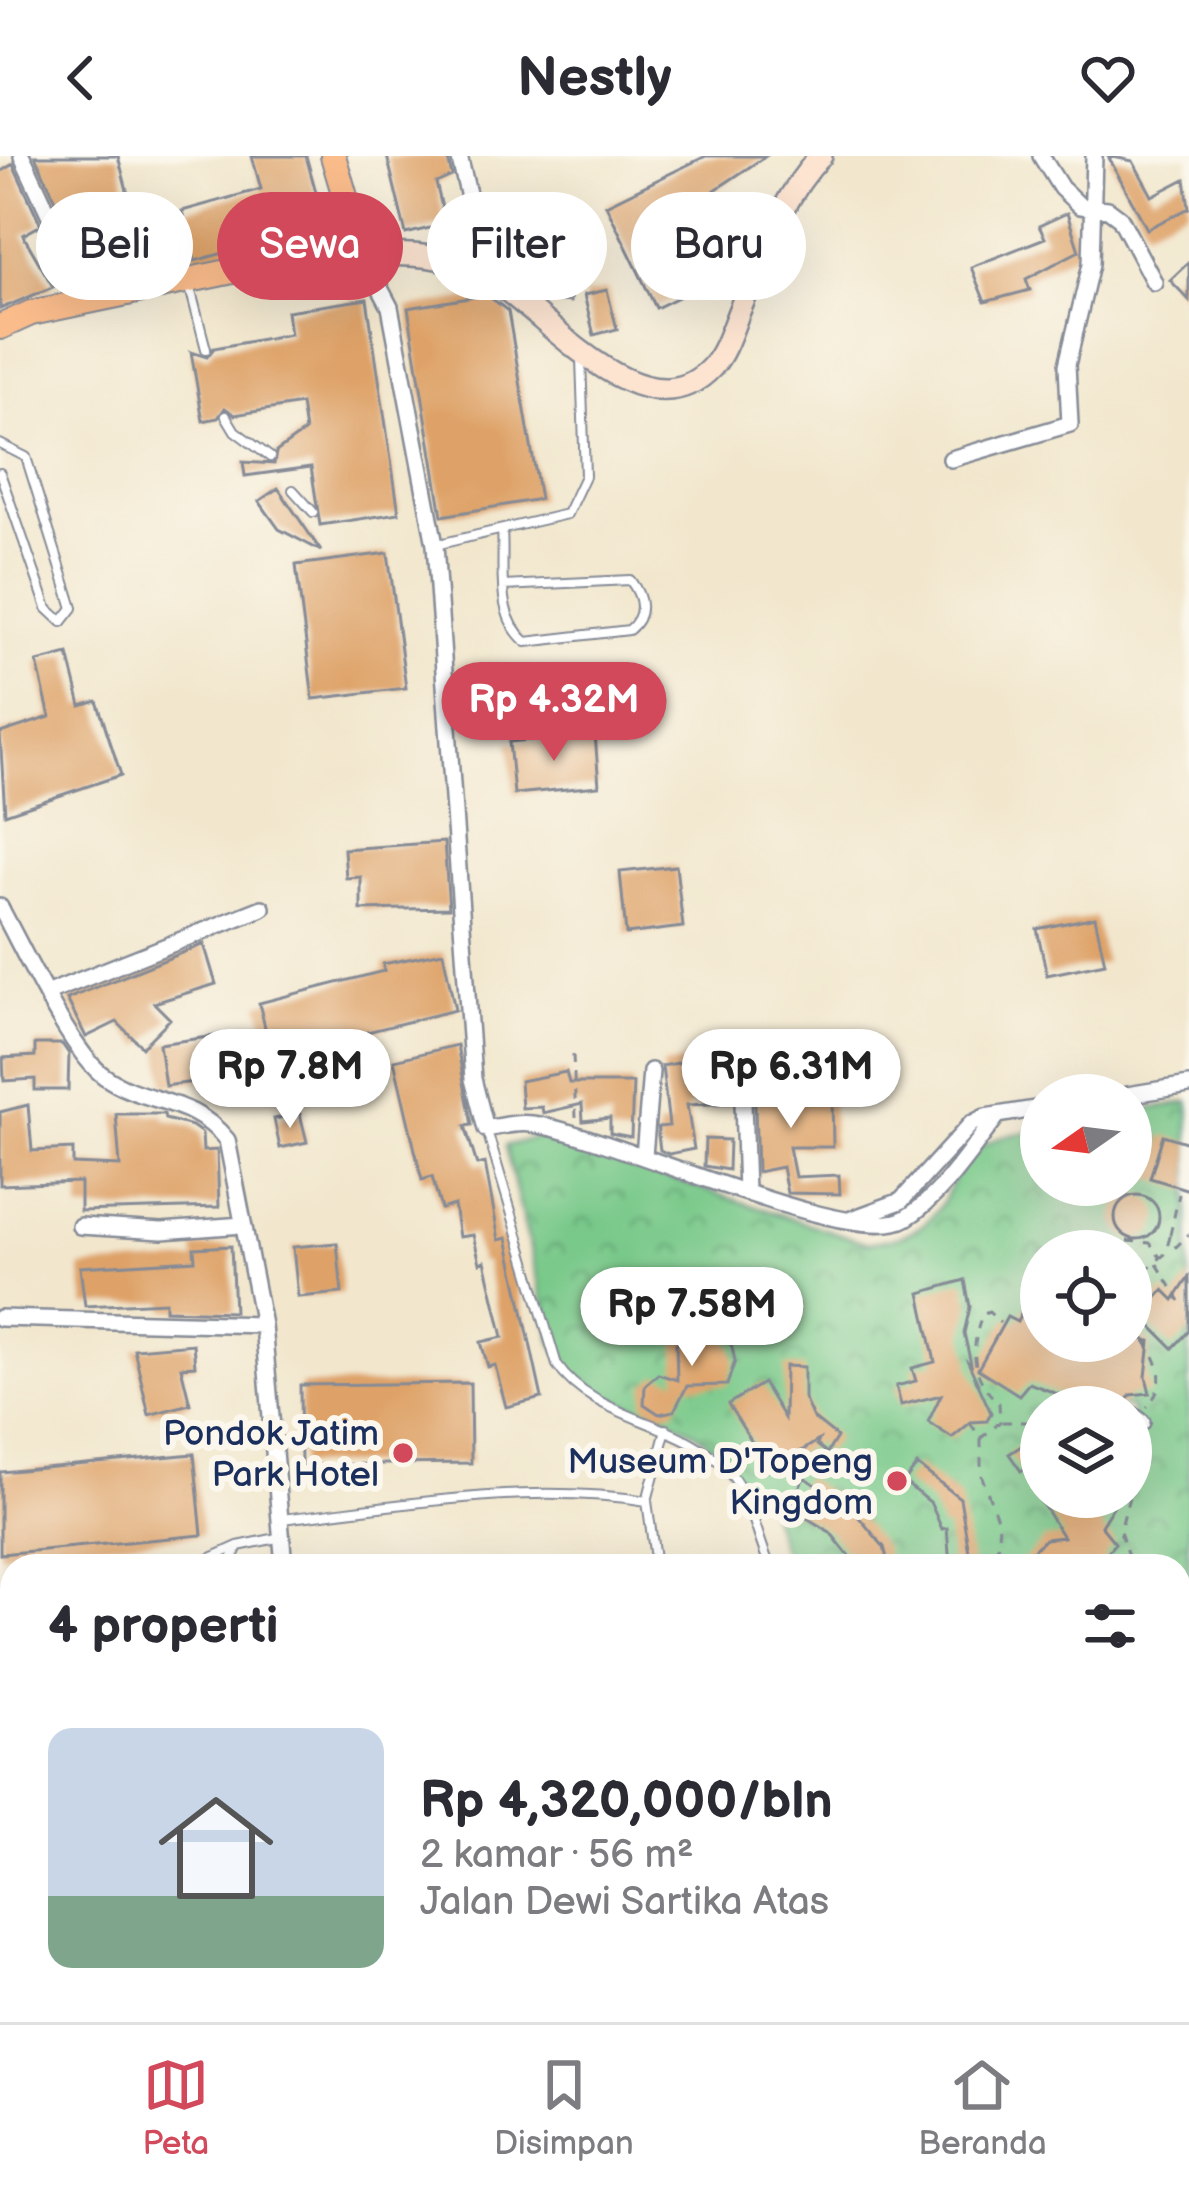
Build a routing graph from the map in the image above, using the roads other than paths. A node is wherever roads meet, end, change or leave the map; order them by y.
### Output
1 (22, 156) edge
2 (333, 156) edge
3 (459, 156) edge
4 (1041, 156) edge
5 (1094, 156) edge
6 (810, 160) edge
7 (344, 192) edge
8 (468, 192) edge
9 (1092, 210) junction
10 (1154, 282) dead end
11 (193, 298) edge
12 (100, 300) edge
13 (387, 300) edge
14 (518, 300) edge
15 (90, 302) junction
16 (0, 327) edge
17 (206, 350) dead end
18 (580, 350) junction
19 (226, 416) dead end
20 (0, 444) edge
21 (270, 457) dead end
22 (951, 459) dead end
23 (0, 473) edge
24 (293, 490) dead end
25 (313, 512) dead end
26 (502, 530) junction
27 (435, 544) junction
28 (503, 586) junction
29 (0, 908) edge
30 (262, 908) dead end
31 (48, 993) junction
32 (651, 1071) dead end
33 (742, 1073) dead end
34 (1189, 1085) edge
35 (1152, 1091) edge
36 (1020, 1111) edge
37 (486, 1130) junction
38 (644, 1156) junction
39 (746, 1192) junction
40 (80, 1226) dead end
41 (243, 1226) junction
42 (0, 1318) edge
43 (263, 1325) junction
44 (666, 1429) junction
45 (647, 1501) junction
46 (281, 1519) junction
47 (282, 1537) junction
48 (238, 1546) junction
49 (220, 1554) edge
50 (234, 1554) edge
51 (283, 1554) edge
52 (654, 1554) edge
53 (765, 1554) edge

1 - 15 street
2 - 7 main road
3 - 8 street
4 - 9 street
5 - 9 street
6 - 18 main road
9 - 10 street
9 - 22 street
11 - 17 lane
12 - 15 main road
13 - 27 street
14 - 18 main road
15 - 16 main road
18 - 26 lane
19 - 21 lane
20 - 23 lane
24 - 25 lane
26 - 27 lane
26 - 28 lane
27 - 37 street
28 - 28 lane
29 - 31 street
30 - 31 street
31 - 41 street
32 - 38 street
33 - 39 street
34 - 35 street
36 - 39 street
37 - 38 street
37 - 44 lane
38 - 39 street
40 - 41 street
41 - 43 street
42 - 43 street
43 - 46 street
44 - 45 lane
44 - 53 lane
45 - 46 lane
45 - 52 lane
46 - 47 street
47 - 48 lane
47 - 51 street
48 - 49 lane
48 - 50 lane

